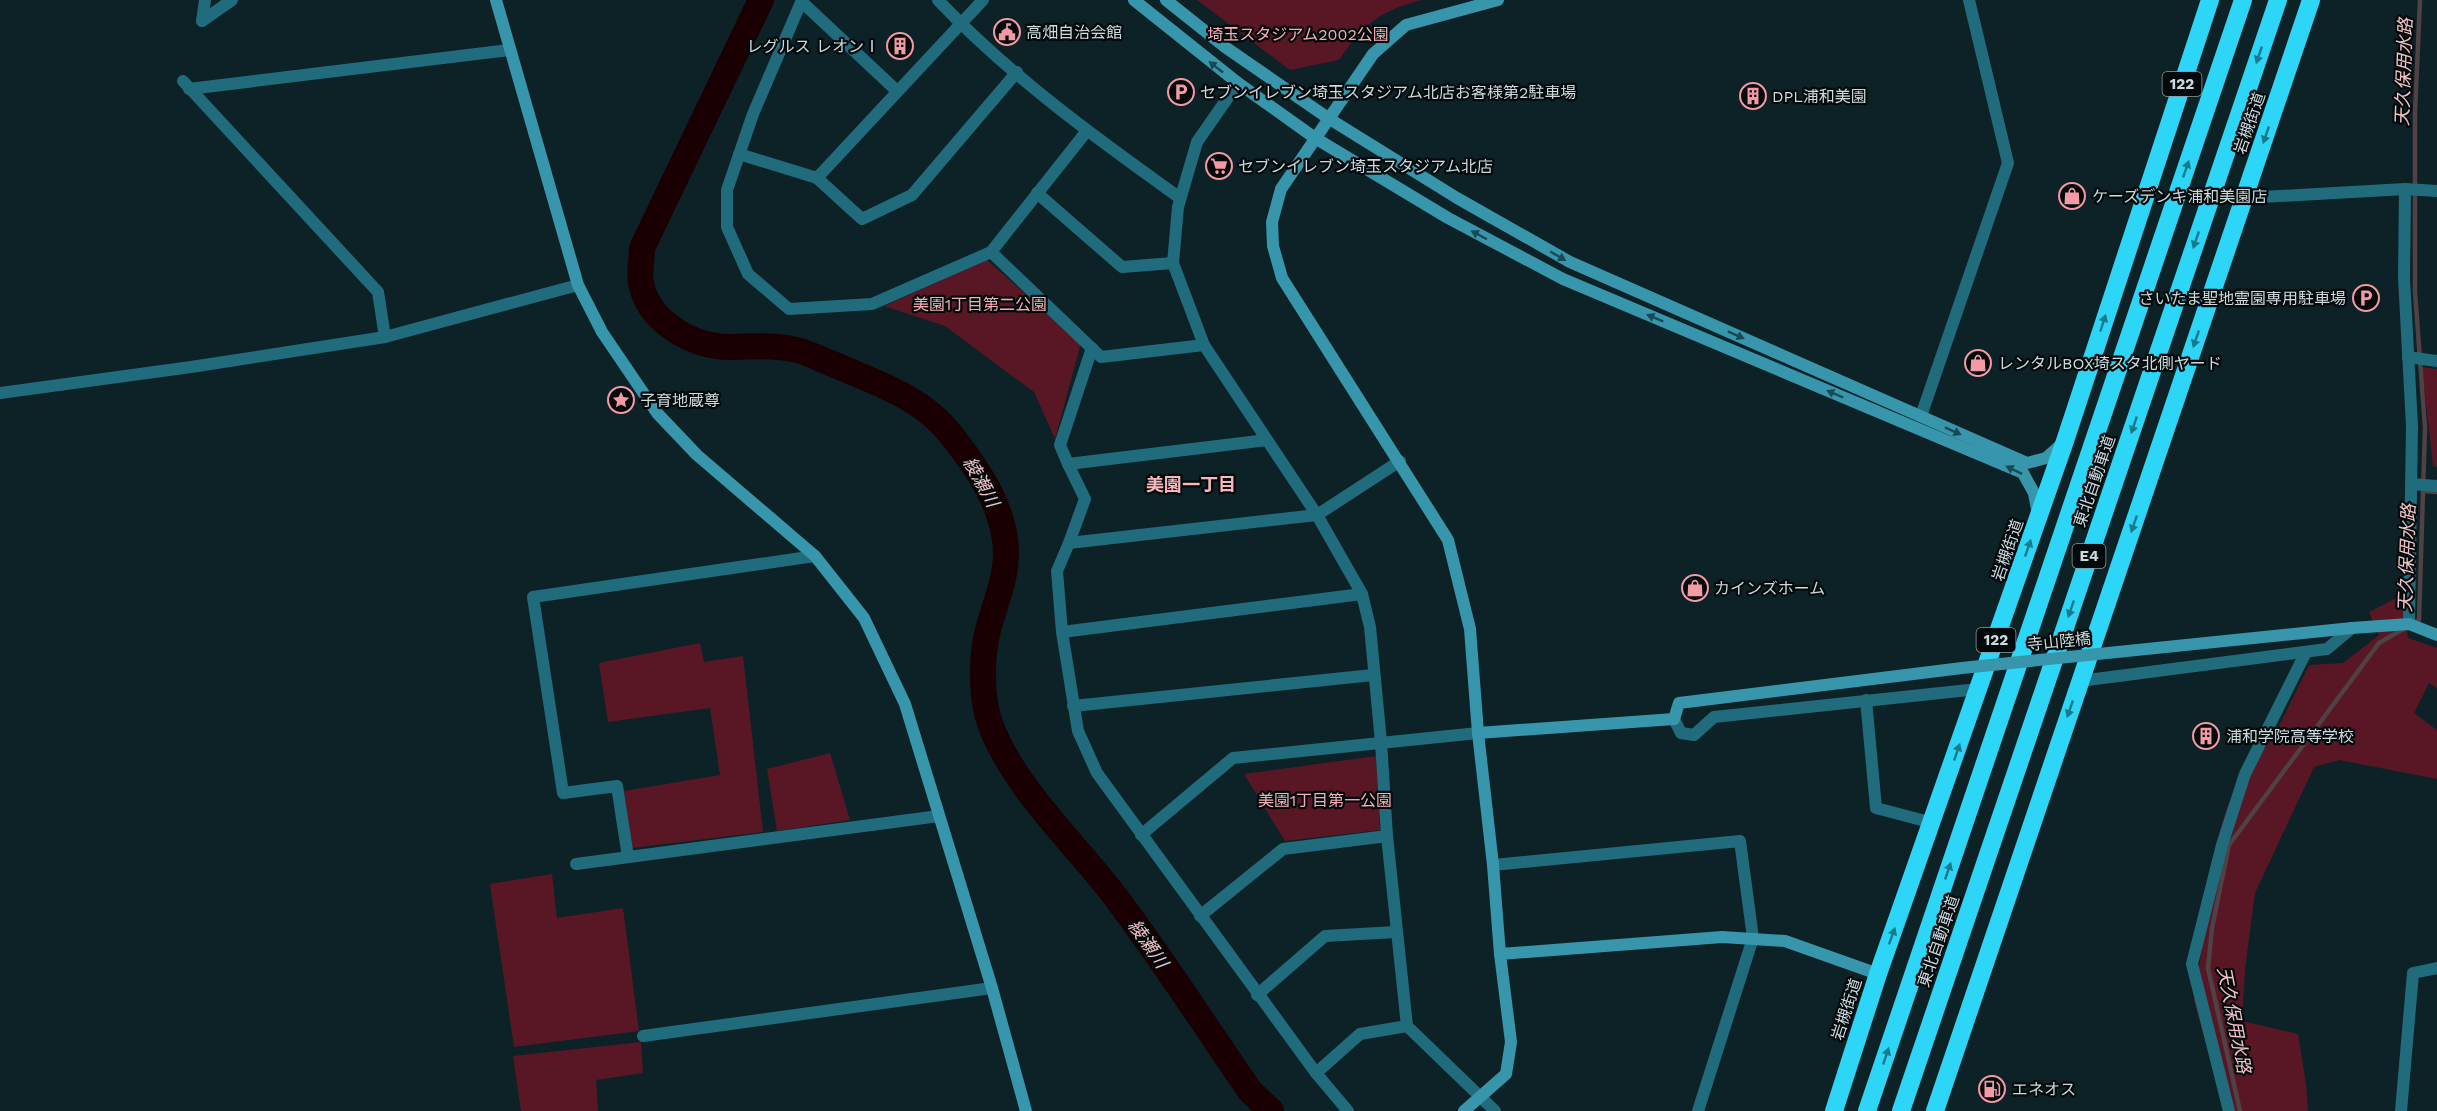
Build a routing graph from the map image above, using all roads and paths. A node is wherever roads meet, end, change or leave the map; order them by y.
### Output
1 (205, 0) edge
2 (231, 0) edge
3 (496, 0) edge
4 (938, 0) edge
5 (982, 0) edge
6 (1134, 0) edge
7 (1166, 0) edge
8 (1498, 0) edge
9 (1969, 0) edge
10 (2210, 0) edge
11 (2243, 0) edge
12 (2278, 0) edge
13 (2312, 0) edge
14 (802, 1) edge
15 (961, 23) junction
16 (509, 50) junction
17 (1017, 72) junction
18 (1238, 83) junction
19 (897, 91) junction
20 (1328, 118) junction
21 (1086, 132) junction
22 (1315, 138) junction
23 (739, 154) junction
24 (817, 178) junction
25 (2405, 189) junction
26 (2437, 191) edge
27 (1037, 193) junction
28 (1180, 198) junction
29 (2244, 198) junction
30 (991, 252) junction
31 (1173, 263) junction
32 (578, 285) junction
33 (385, 337) junction
34 (1204, 345) junction
35 (1092, 348) junction
36 (2408, 357) junction
37 (2437, 362) edge
38 (0, 393) edge
39 (1921, 416) junction
40 (1267, 440) junction
41 (2065, 441) junction
42 (1400, 461) junction
43 (1068, 464) junction
44 (2411, 484) junction
45 (2437, 486) edge
46 (1317, 515) junction
47 (2038, 519) junction
48 (1069, 543) junction
49 (815, 556) junction
50 (1362, 594) junction
51 (2409, 624) junction
52 (2352, 628) junction
53 (1062, 632) junction
54 (2437, 634) edge
55 (2307, 652) junction
56 (1373, 675) junction
57 (2080, 681) junction
58 (1978, 689) junction
59 (1866, 700) junction
60 (1073, 706) junction
61 (1674, 719) junction
62 (1478, 733) junction
63 (1381, 742) junction
64 (939, 816) junction
65 (1933, 823) junction
66 (1141, 835) junction
67 (1387, 836) junction
68 (628, 857) junction
69 (576, 864) dead end
70 (1494, 865) junction
71 (1200, 916) junction
72 (1396, 932) junction
73 (1753, 938) junction
74 (1500, 954) junction
75 (2437, 968) edge
76 (1878, 974) junction
77 (992, 988) junction
78 (1257, 994) junction
79 (1407, 1026) junction
80 (643, 1036) dead end
81 (1316, 1073) junction
82 (1480, 1095) junction
83 (1026, 1111) edge
84 (1348, 1111) edge
85 (1464, 1111) edge
86 (1495, 1111) edge
87 (1698, 1111) edge
88 (1834, 1111) edge
89 (1867, 1111) edge
90 (1901, 1111) edge
91 (1935, 1111) edge
92 (2229, 1111) edge
93 (2401, 1111) edge

1 - 2 street
3 - 16 street
4 - 15 street
5 - 15 street
18 -> 6 street
7 - 20 street
8 - 20 street
9 - 39 street
41 -> 10 highway, 岩槻街道 / 122
89 -> 11 highway, 東北自動車道 / E4
12 -> 90 highway, 東北自動車道 / E4
13 -> 29 highway, 岩槻街道
14 - 19 street
14 - 23 street
15 - 17 street
15 - 19 street
16 - 32 street
16 - 33 street
17 - 21 street
17 - 24 street
18 - 22 street
18 - 28 street
19 - 24 street
20 - 22 street
20 -> 39 street
21 - 27 street
21 - 28 street
22 - 42 street
47 -> 22 street
23 - 24 street
23 - 30 street
25 - 26 street
25 - 29 street
25 - 36 street
27 - 30 street
27 - 31 street
28 - 31 street
29 -> 57 highway, 岩槻街道
30 - 35 street
31 - 34 street
32 - 33 street
32 - 49 street
33 - 38 street
34 - 35 street
34 - 40 street
35 - 43 street
36 - 37 street
36 - 44 street
39 -> 41 street
40 - 43 street
40 - 46 street
41 - 47 highway, 岩槻街道 / 122
42 - 46 street
42 - 62 street
43 - 48 street
44 - 45 street
44 - 51 street
46 - 48 street
46 - 50 street
58 -> 47 highway, 岩槻街道 / 122
48 - 53 street
49 - 64 street
49 - 68 street
50 - 53 street
50 - 56 street
51 - 52 street
51 - 54 street
52 - 55 street
52 - 61 street, 寺山陸橋, bridge
53 - 60 street
55 - 57 street
55 - 92 street
56 - 60 street
56 - 63 street
57 -> 91 highway, 岩槻街道
58 - 59 street
65 -> 58 highway, 岩槻街道 / 122
59 - 61 street
59 - 65 street
60 - 66 street
61 - 62 street
62 - 63 street
62 - 70 street
63 - 66 street
63 - 67 street
64 - 68 street
64 - 77 street
76 -> 65 highway, 岩槻街道 / 122
66 - 71 street
67 - 71 street
67 - 72 street
68 - 69 street
70 - 73 street
70 - 74 street
71 - 78 street
72 - 78 street
72 - 79 street
73 - 74 street
73 - 76 street
73 - 87 street
74 - 82 street
75 - 93 street
76 - 88 highway, 岩槻街道 / 122
77 - 80 street
77 - 83 street
78 - 81 street
79 - 81 street
79 - 82 street
81 - 84 street
82 - 85 street
82 - 86 street

